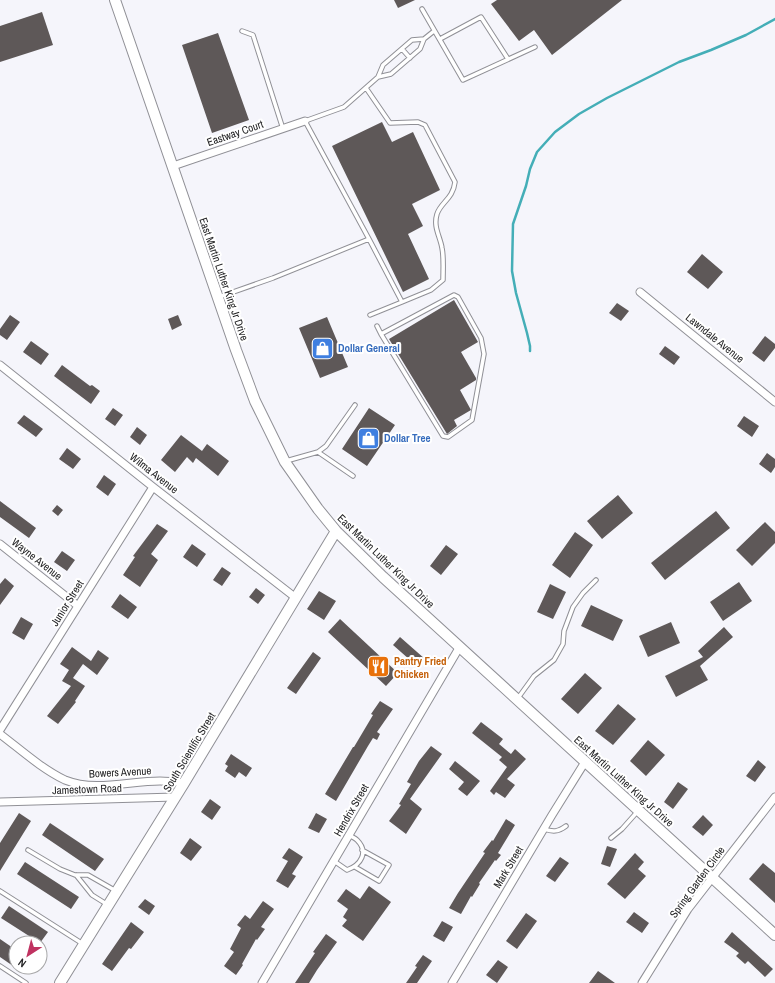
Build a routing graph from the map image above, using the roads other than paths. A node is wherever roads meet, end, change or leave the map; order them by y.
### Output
1 (115, 0) edge
2 (422, 10) dead end
3 (242, 31) dead end
4 (434, 31) junction
5 (424, 39) junction
6 (440, 40) junction
7 (535, 47) dead end
8 (402, 48) junction
9 (410, 58) junction
10 (508, 59) junction
11 (378, 77) junction
12 (366, 88) junction
13 (305, 121) junction
14 (283, 129) junction
15 (173, 166) junction
16 (369, 239) junction
17 (640, 292) dead end
18 (218, 297) junction
19 (402, 302) junction
20 (370, 315) dead end
21 (377, 326) dead end
22 (382, 334) junction
23 (0, 365) edge
24 (774, 400) edge
25 (355, 405) dead end
26 (318, 452) junction
27 (285, 462) junction
28 (353, 476) dead end
29 (153, 487) junction
30 (336, 531) junction
31 (0, 544) edge
32 (596, 580) dead end
33 (296, 598) junction
34 (78, 606) junction
35 (459, 648) junction
36 (517, 700) junction
37 (0, 730) edge
38 (0, 734) edge
39 (586, 762) junction
40 (184, 783) junction
41 (175, 797) junction
42 (775, 797) edge
43 (0, 802) edge
44 (638, 810) junction
45 (566, 826) dead end
46 (544, 829) junction
47 (349, 835) junction
48 (611, 838) dead end
49 (28, 850) dead end
50 (362, 850) junction
51 (334, 861) junction
52 (355, 867) junction
53 (76, 875) junction
54 (713, 878) junction
55 (117, 891) junction
56 (0, 892) edge
57 (108, 905) junction
58 (775, 935) edge
59 (84, 944) junction
60 (0, 966) edge
61 (26, 983) edge
62 (60, 983) edge
63 (262, 983) edge
64 (452, 983) edge
65 (642, 983) edge

1 - 15 main road, East Martin Luther King Jr Drive
2 - 4 lane
3 - 14 lane
4 - 5 lane
4 - 6 lane
5 - 8 lane
5 - 9 lane
6 - 10 lane
6 - 10 lane
7 - 10 lane
8 - 9 lane
8 - 11 lane
9 - 11 lane
11 - 12 lane
12 - 13 lane
12 - 19 lane
13 - 14 street, Eastway Court
13 - 16 lane
14 - 15 street, Eastway Court
15 - 18 main road, East Martin Luther King Jr Drive
16 - 18 lane
16 - 19 lane
17 - 24 street, Lawndale Avenue
18 - 27 main road, East Martin Luther King Jr Drive
19 - 20 lane
21 - 22 lane
22 - 22 lane
23 - 29 street, Wilma Avenue
25 - 26 lane
26 - 27 lane
26 - 28 lane
27 - 30 main road, East Martin Luther King Jr Drive
29 - 33 street, Wilma Avenue
29 - 34 street, Junior Street
30 - 33 main road, South Scientific Street
30 - 35 main road, East Martin Luther King Jr Drive
31 - 34 street, Wayne Avenue
32 - 36 lane
33 - 40 main road, South Scientific Street
34 - 37 street, Junior Street
35 - 36 main road, East Martin Luther King Jr Drive
35 - 47 street, Hendrix Street
36 - 39 main road, East Martin Luther King Jr Drive
38 - 40 street, Bowers Avenue
39 - 44 main road, East Martin Luther King Jr Drive
39 - 46 street, Mark Street
40 - 41 main road, South Scientific Street
41 - 43 street, Jamestown Road
41 - 55 main road, South Scientific Street
42 - 54 street, Spring Garden Circle
44 - 48 lane
44 - 54 main road, East Martin Luther King Jr Drive
45 - 46 lane
46 - 64 street, Mark Street
47 - 50 lane
47 - 51 street, Hendrix Street
49 - 53 lane
50 - 52 lane
50 - 52 lane
51 - 52 lane
51 - 63 street, Hendrix Street
53 - 55 lane
53 - 57 lane
54 - 58 main road, East Martin Luther King Jr Drive
54 - 65 street, Spring Garden Circle
55 - 57 main road, South Scientific Street
56 - 59 lane
57 - 59 main road, South Scientific Street
59 - 62 main road, South Scientific Street
60 - 61 lane

